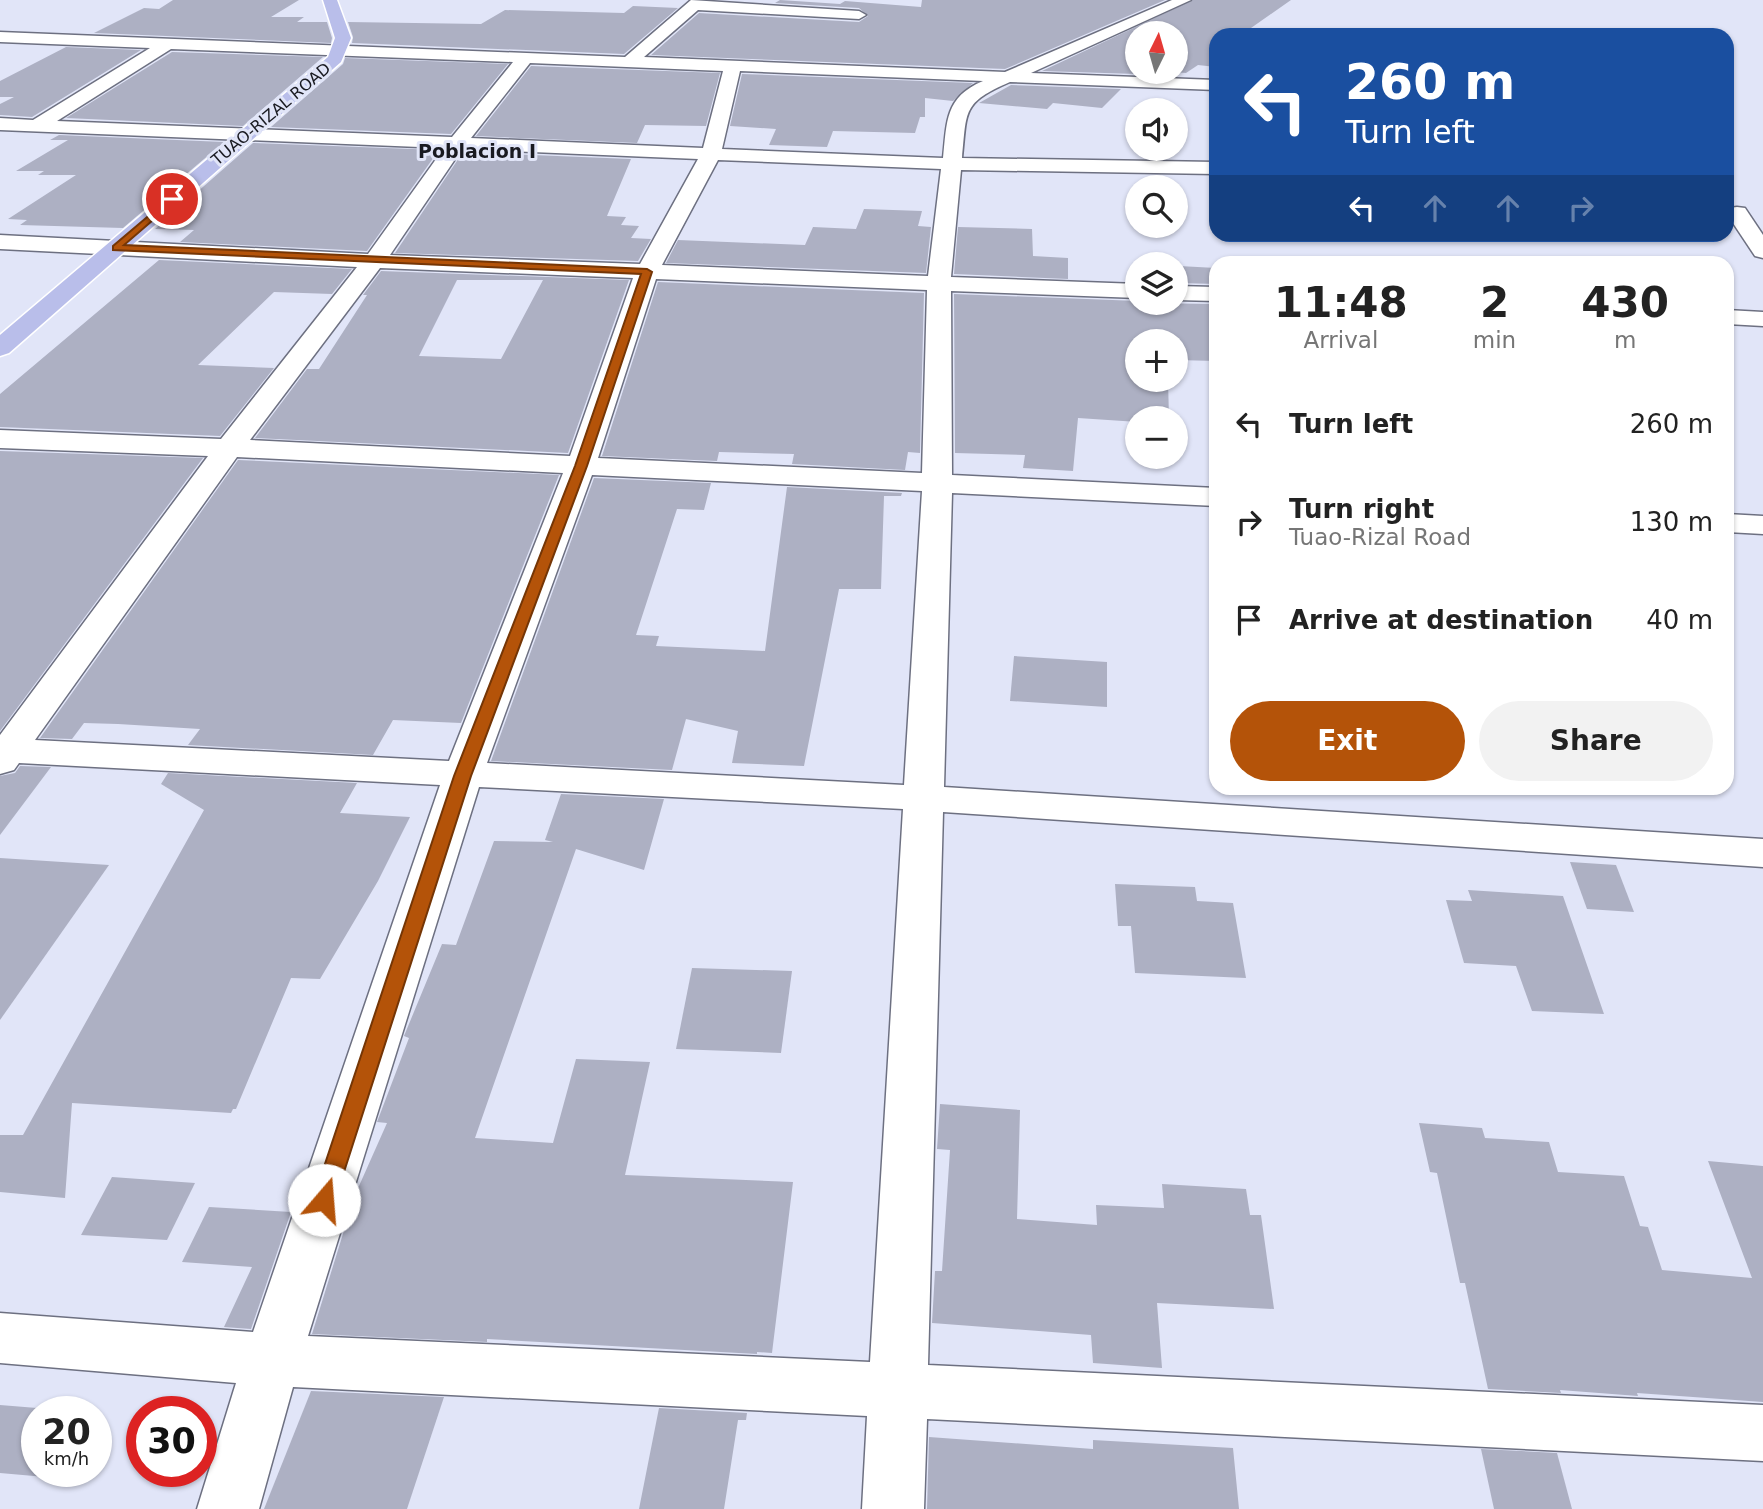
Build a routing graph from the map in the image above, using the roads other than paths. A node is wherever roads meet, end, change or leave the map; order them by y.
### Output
1 (330, 0) edge
2 (1184, 0) edge
3 (697, 3) edge
4 (859, 15) dead end
5 (0, 37) edge
6 (19, 38) junction
7 (169, 43) junction
8 (0, 47) edge
9 (341, 49) junction
10 (526, 57) junction
11 (630, 61) junction
12 (733, 64) junction
13 (1007, 76) junction
14 (1209, 85) edge
15 (0, 124) edge
16 (37, 125) junction
17 (246, 134) junction
18 (9, 143) dead end
19 (457, 143) junction
20 (710, 155) junction
21 (952, 164) junction
22 (1209, 169) edge
23 (1734, 208) edge
24 (1734, 210) edge
25 (1763, 215) edge
26 (0, 242) edge
27 (116, 248) junction
28 (1763, 251) edge
29 (374, 261) junction
30 (647, 272) junction
31 (939, 281) junction
32 (1125, 290) edge
33 (1188, 293) edge
34 (1209, 294) edge
35 (1734, 317) edge
36 (1763, 319) edge
37 (0, 348) edge
38 (0, 439) edge
39 (229, 448) junction
40 (581, 466) junction
41 (937, 482) junction
42 (1209, 497) edge
43 (1734, 523) edge
44 (1763, 525) edge
45 (3, 754) edge
46 (463, 776) junction
47 (924, 798) junction
48 (1763, 853) edge
49 (0, 1338) edge
50 (272, 1360) junction
51 (900, 1391) junction
52 (1763, 1433) edge
53 (228, 1509) edge
54 (893, 1509) edge

1 - 9 main road, TUAO-RIZAL ROAD
2 - 13 street
3 - 4 street
3 - 11 street
5 - 6 street
6 - 7 street
6 - 8 street
7 - 9 street
7 - 16 street
9 - 10 street
9 - 17 main road, TUAO-RIZAL ROAD
10 - 11 street
10 - 19 street
11 - 12 street
12 - 13 street
12 - 20 street
13 - 14 street
13 - 21 street
15 - 16 street
16 - 17 street
16 - 18 street
17 - 19 street
17 - 27 main road, TUAO-RIZAL ROAD
19 - 20 street
19 - 29 street
20 - 21 street
20 - 30 street
21 - 22 street
21 - 31 street
23 - 25 street
24 - 28 street
26 - 27 street
27 - 29 street
27 - 37 main road, TUAO-RIZAL ROAD
29 - 30 street
29 - 39 street
30 - 31 street
30 - 40 street
31 - 32 street
31 - 41 street
33 - 34 street
35 - 36 street
38 - 39 street
39 - 40 street
39 - 45 street
40 - 41 street
40 - 46 street
41 - 42 street
41 - 47 street
43 - 44 street
45 - 46 street
46 - 47 street
46 - 50 street
47 - 48 street
47 - 51 street
49 - 50 street
50 - 51 street
50 - 53 street
51 - 52 street
51 - 54 street

